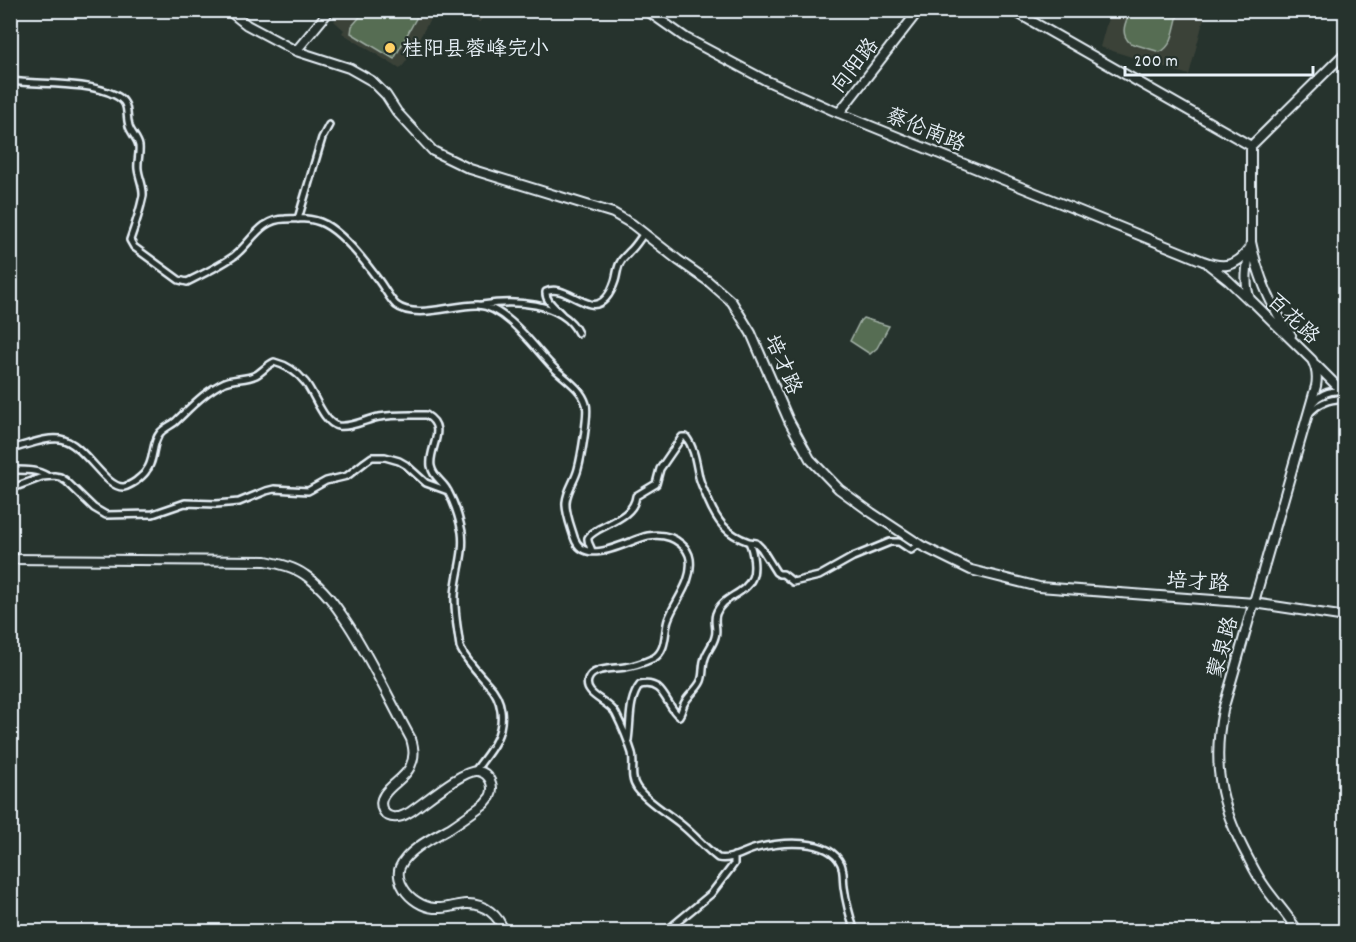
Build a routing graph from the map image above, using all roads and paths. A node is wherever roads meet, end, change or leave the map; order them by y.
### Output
1 (228, 10) edge
2 (330, 10) edge
3 (646, 10) edge
4 (919, 10) edge
5 (1012, 10) edge
6 (296, 51) junction
7 (1346, 52) edge
8 (10, 81) edge
9 (839, 113) junction
10 (329, 125) dead end
11 (1251, 146) junction
12 (298, 219) junction
13 (644, 234) junction
14 (1251, 242) junction
15 (1203, 261) junction
16 (1252, 303) junction
17 (477, 305) junction
18 (562, 315) junction
19 (578, 333) dead end
20 (1312, 360) junction
21 (1344, 395) edge
22 (1311, 406) junction
23 (1308, 415) junction
24 (10, 449) edge
25 (10, 470) edge
26 (47, 476) junction
27 (10, 489) edge
28 (448, 491) junction
29 (749, 542) junction
30 (919, 544) junction
31 (592, 551) junction
32 (10, 559) edge
33 (1254, 603) junction
34 (1346, 617) edge
35 (628, 742) junction
36 (475, 771) junction
37 (734, 856) junction
38 (504, 932) edge
39 (665, 932) edge
40 (855, 932) edge
41 (1298, 932) edge

1 - 6 street, 培才路
2 - 6 street
3 - 9 street, 蔡伦南路
4 - 9 street, 向阳路
5 - 11 street
6 - 13 street, 培才路
7 - 11 street
8 - 12 street
9 - 15 street, 蔡伦南路
10 - 12 street
11 - 14 street, 百花路
12 - 17 street
13 - 18 street
13 - 30 street, 培才路
14 - 15 street, 蔡伦南路
14 - 16 street, 百花路
14 - 20 street, 百花路
15 - 16 street, 蔡伦南路
16 - 20 street, 百花路
17 - 18 street
17 - 31 street
18 - 19 street
20 - 21 street
20 - 22 street, 蒙泉路
21 - 22 street
21 - 23 street
22 - 23 street, 蒙泉路
23 - 33 street, 蒙泉路
24 - 28 street
25 - 26 street
26 - 27 street
26 - 28 street
28 - 36 street
29 - 30 street
29 - 31 street
29 - 35 street
30 - 33 street, 培才路
31 - 35 street
32 - 36 street
33 - 34 street, 培才路
33 - 41 street, 蒙泉路
35 - 37 street
36 - 38 street
37 - 39 street
37 - 40 street

